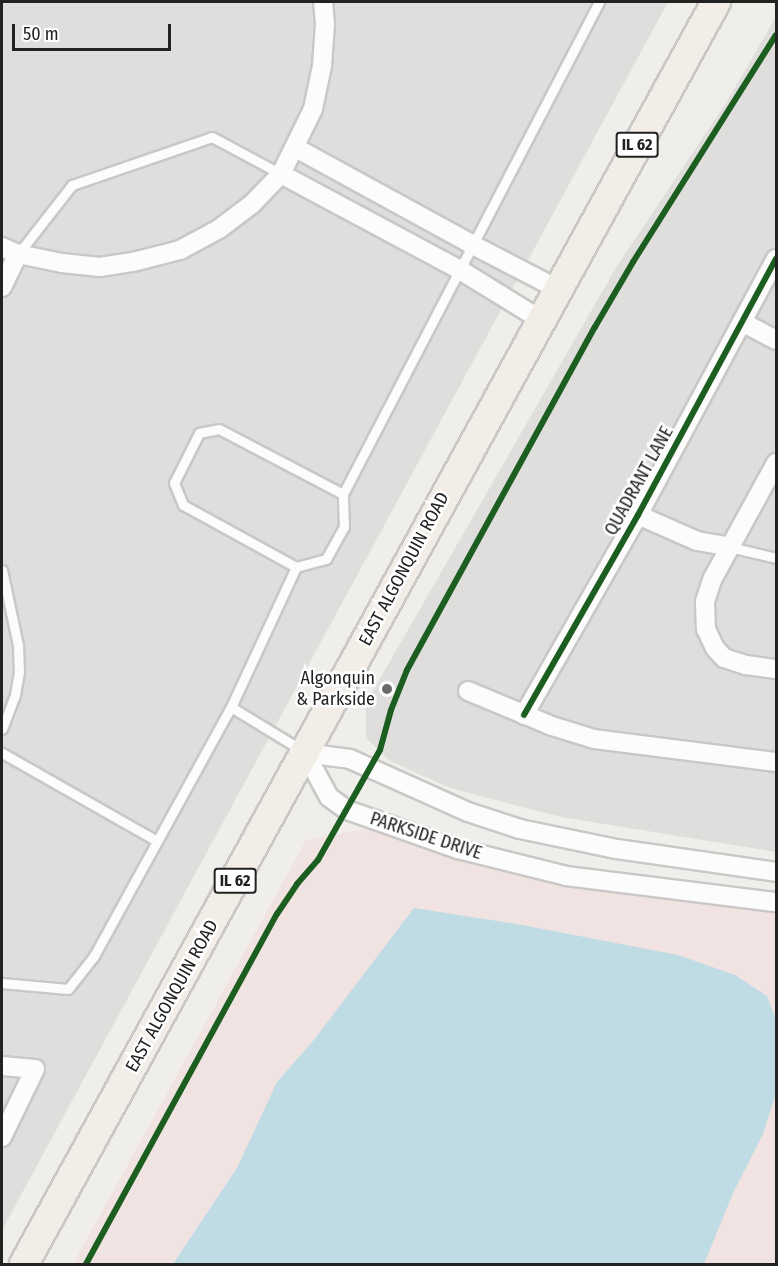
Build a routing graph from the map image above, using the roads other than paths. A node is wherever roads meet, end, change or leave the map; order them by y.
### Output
1 (322, 2) edge
2 (599, 2) edge
3 (716, 2) edge
4 (296, 148) junction
5 (281, 174) junction
6 (473, 245) junction
7 (10, 251) edge
8 (777, 259) edge
9 (460, 270) junction
10 (2, 287) edge
11 (558, 289) junction
12 (541, 320) junction
13 (742, 322) junction
14 (777, 339) edge
15 (777, 463) edge
16 (343, 494) junction
17 (638, 515) junction
18 (730, 548) junction
19 (777, 558) edge
20 (296, 567) junction
21 (2, 570) edge
22 (777, 669) edge
23 (468, 692) dead end
24 (231, 707) junction
25 (524, 715) junction
26 (2, 729) edge
27 (2, 753) edge
28 (305, 753) junction
29 (777, 762) edge
30 (157, 841) junction
31 (777, 872) edge
32 (777, 902) edge
33 (2, 983) edge
34 (2, 1066) edge
35 (2, 1137) edge
36 (24, 1264) edge

1 - 4 street
2 - 6 lane
3 - 11 main road, EAST ALGONQUIN ROAD / IL 62
4 - 5 street
4 - 6 street
5 - 7 street
5 - 7 lane
5 - 9 street
6 - 9 lane
6 - 11 street
7 - 10 street
8 - 13 street, QUADRANT LANE
9 - 12 street
9 - 16 lane
11 - 12 main road, EAST ALGONQUIN ROAD / IL 62
12 - 28 main road, EAST ALGONQUIN ROAD / IL 62
13 - 14 street
13 - 17 street, QUADRANT LANE
15 - 18 street
16 - 20 lane
16 - 20 lane
17 - 18 street, QUADRANT LANE
17 - 25 street, QUADRANT LANE
18 - 19 lane
18 - 22 street
20 - 24 lane
21 - 26 lane
23 - 25 street
24 - 28 lane
24 - 30 lane
25 - 29 street
27 - 30 lane
28 - 31 street, PARKSIDE DRIVE
28 - 32 street, PARKSIDE DRIVE
28 - 36 main road, EAST ALGONQUIN ROAD / IL 62
30 - 33 lane
34 - 35 street

